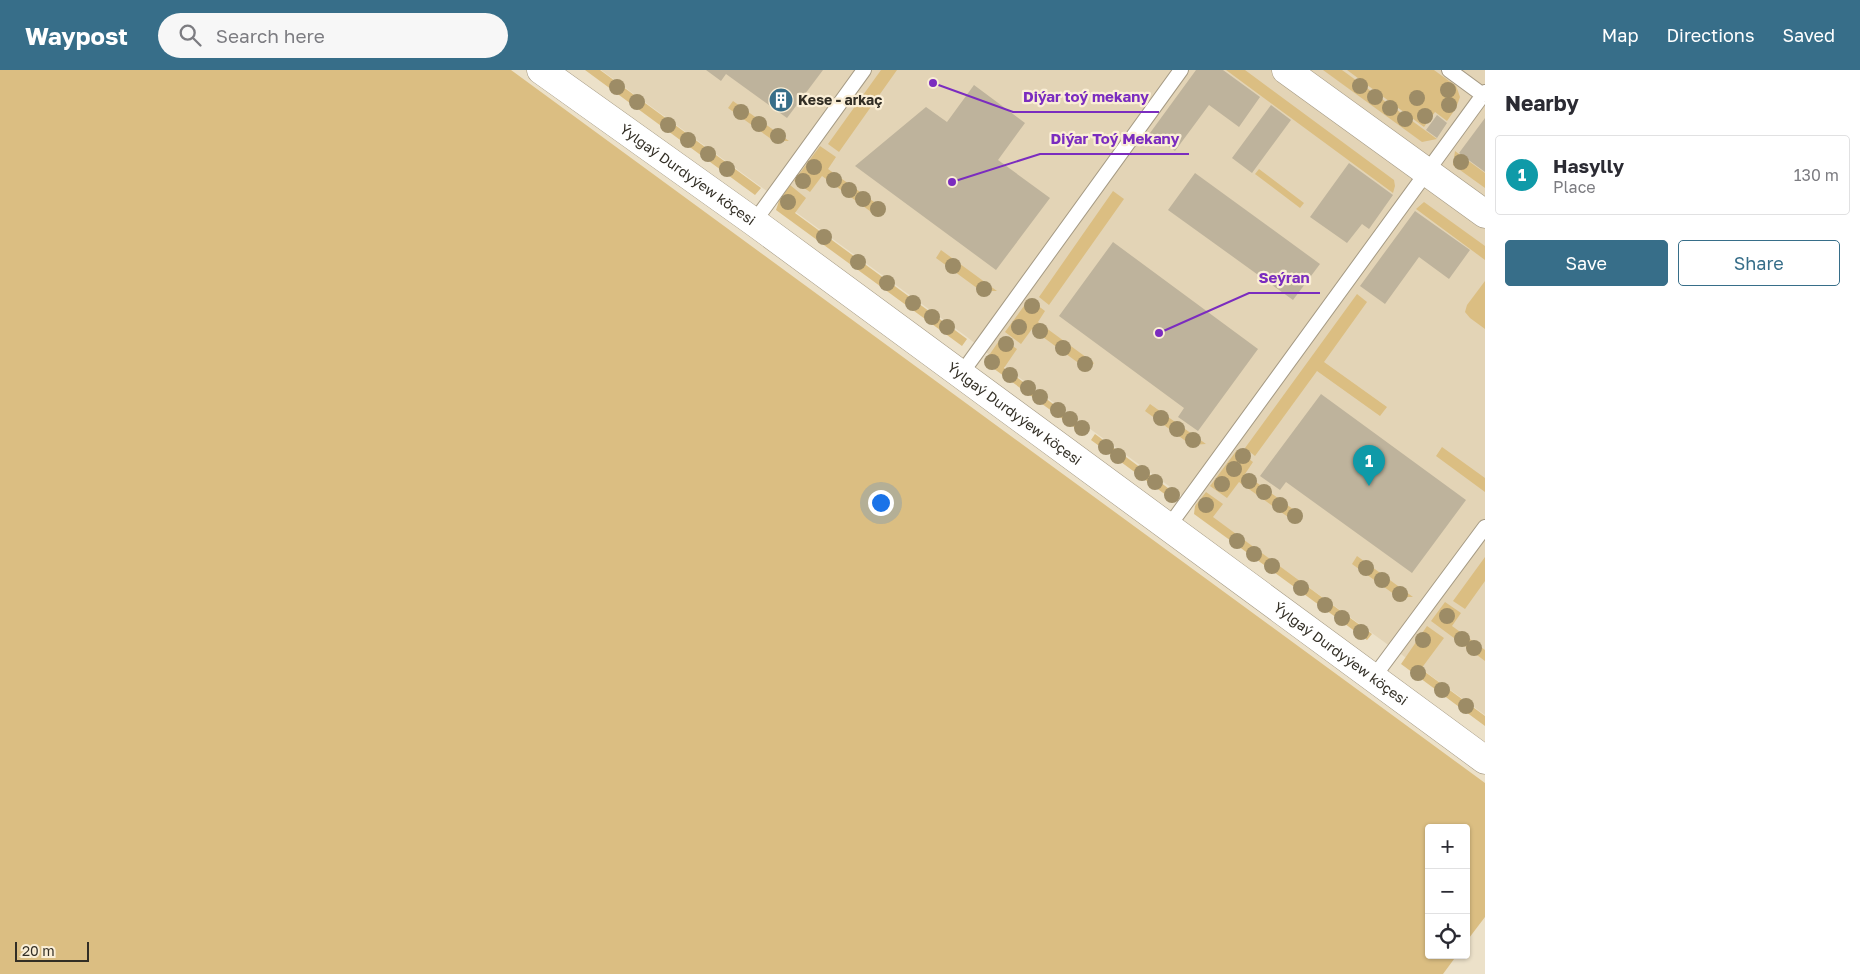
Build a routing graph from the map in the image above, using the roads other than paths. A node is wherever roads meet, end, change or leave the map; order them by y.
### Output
1 (542, 70) edge
2 (864, 70) edge
3 (1181, 70) edge
4 (1286, 70) edge
5 (1448, 70) edge
6 (1484, 93) edge
7 (1428, 172) junction
8 (1485, 214) edge
9 (754, 222) junction
10 (961, 374) junction
11 (1169, 526) junction
12 (1485, 527) edge
13 (1373, 678) junction
14 (1485, 760) edge

1 - 9 street, Ýylgaý Durdyýew köçesi
2 - 9 lane
3 - 10 lane
4 - 7 street
5 - 6 lane
6 - 7 lane
7 - 8 street
7 - 11 lane
9 - 10 street, Ýylgaý Durdyýew köçesi
10 - 11 street, Ýylgaý Durdyýew köçesi
11 - 13 street, Ýylgaý Durdyýew köçesi
12 - 13 lane
13 - 14 street, Ýylgaý Durdyýew köçesi

